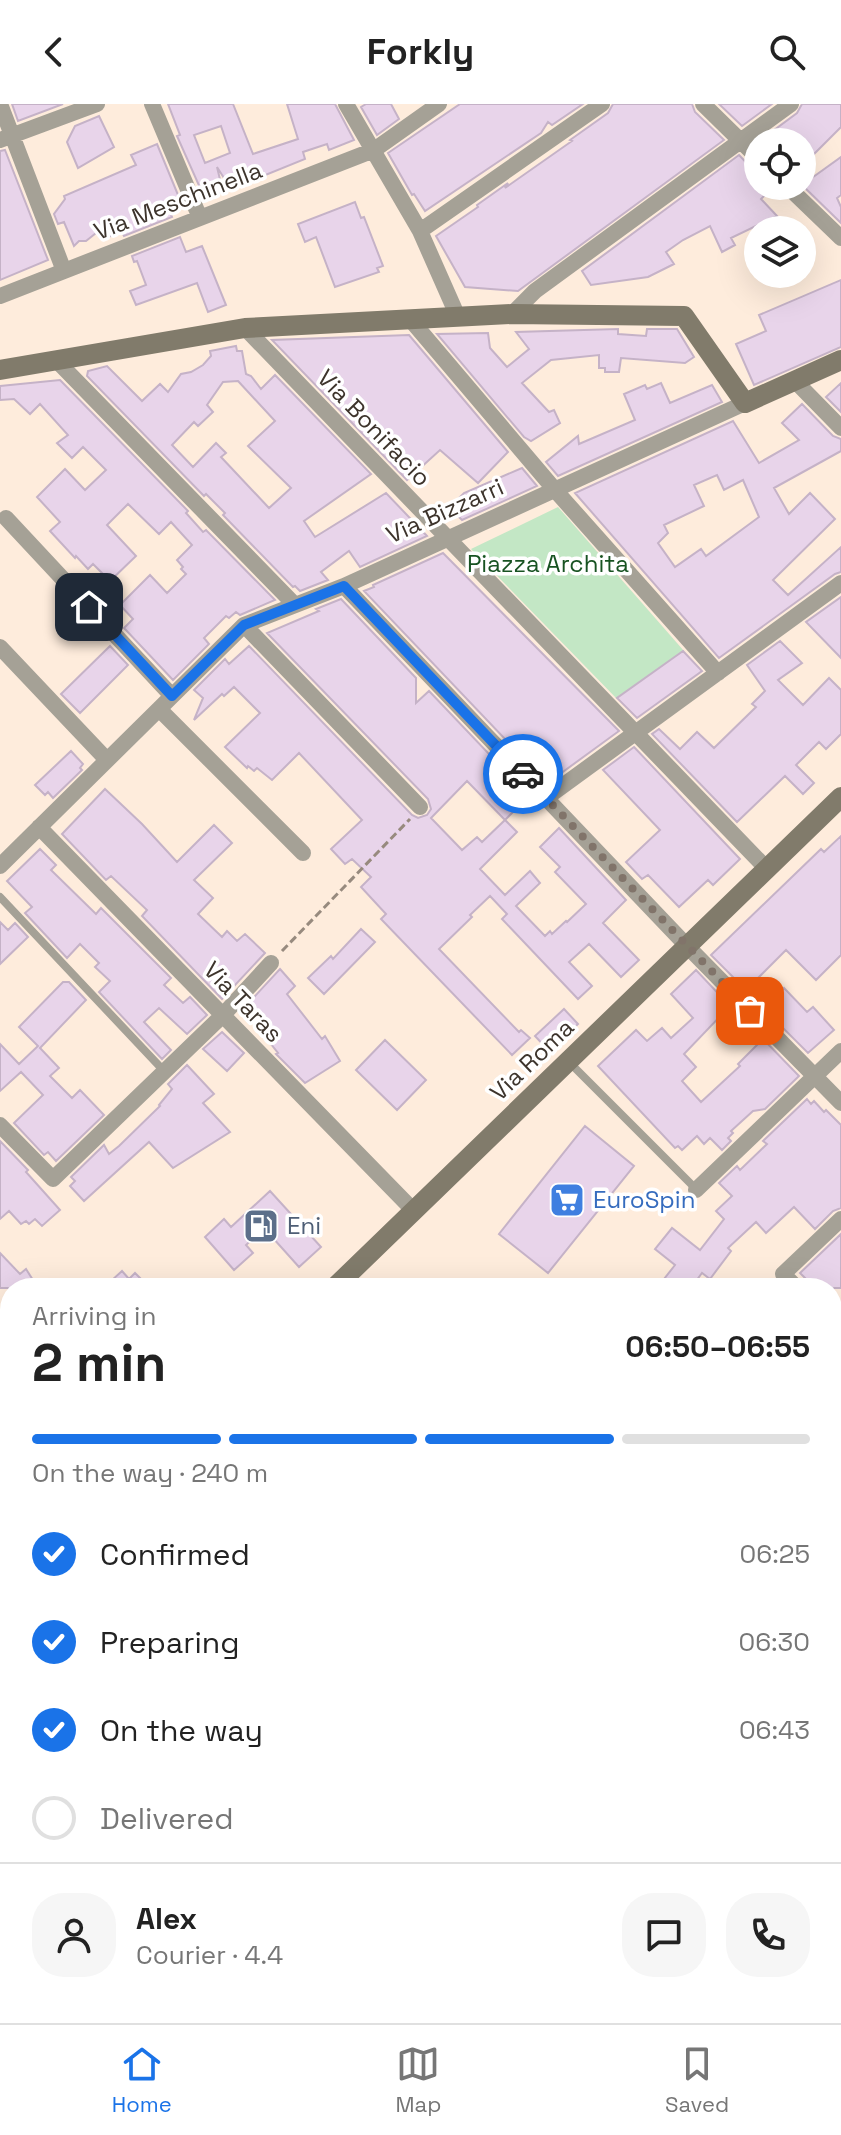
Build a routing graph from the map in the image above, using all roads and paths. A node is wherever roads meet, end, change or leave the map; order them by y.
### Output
1 (0, 104) edge
2 (97, 104) edge
3 (152, 104) edge
4 (346, 104) edge
5 (439, 104) edge
6 (602, 104) edge
7 (703, 104) edge
8 (791, 104) edge
9 (7, 138) edge
10 (740, 140) junction
11 (744, 144) edge
12 (374, 150) junction
13 (802, 200) edge
14 (200, 218) junction
15 (420, 231) junction
16 (841, 238) edge
17 (64, 271) junction
18 (0, 296) edge
19 (512, 314) junction
20 (458, 317) junction
21 (410, 319) junction
22 (245, 328) junction
23 (841, 360) edge
24 (58, 362) junction
25 (0, 370) edge
26 (795, 381) junction
27 (745, 403) junction
28 (841, 428) edge
29 (555, 490) junction
30 (6, 518) dead end
31 (448, 538) junction
32 (841, 583) edge
33 (344, 586) junction
34 (295, 605) junction
35 (244, 625) junction
36 (0, 647) edge
37 (718, 673) junction
38 (172, 696) junction
39 (159, 709) junction
40 (636, 733) junction
41 (107, 760) junction
42 (841, 797) edge
43 (546, 798) junction
44 (420, 807) joint
45 (39, 827) junction
46 (303, 853) dead end
47 (0, 866) edge
48 (766, 868) junction
49 (0, 897) edge
50 (687, 946) junction
51 (271, 963) joint
52 (223, 1015) junction
53 (841, 1051) edge
54 (567, 1061) junction
55 (164, 1071) junction
56 (814, 1076) junction
57 (841, 1103) edge
58 (0, 1125) edge
59 (696, 1190) joint
60 (413, 1210) junction
61 (841, 1219) edge
62 (344, 1278) edge
63 (787, 1278) edge

1 - 9 street
2 - 9 street
3 - 14 street
4 - 12 street
5 - 12 street, Via Meschinella
6 - 15 street
7 - 10 street
8 - 10 street
9 - 17 street
10 - 11 street
10 - 19 street
12 - 14 street, Via Meschinella
12 - 15 street
13 - 16 street
14 - 17 street, Via Meschinella
15 - 20 street
17 - 18 street, Via Meschinella
19 - 20 street
19 - 27 street
20 - 21 street
21 - 22 street
21 - 29 street
22 - 24 street
22 - 31 street, Via Bonifacio
23 - 26 street, Via Bizzarri
24 - 25 street
24 - 34 street
26 - 27 street, Via Bizzarri
26 - 28 street
27 - 29 street, Via Bizzarri
29 - 31 street, Via Bizzarri
29 - 37 street
30 - 38 street
31 - 33 street, Via Bizzarri
31 - 40 street, Via Bonifacio
32 - 37 street
33 - 34 street, Via Bizzarri
33 - 43 street
34 - 35 street, Via Bizzarri
35 - 38 street, Via Bizzarri
35 - 44 street
36 - 41 street
37 - 40 street
38 - 39 street, Via Bizzarri
39 - 41 street, Via Bizzarri
39 - 46 street
40 - 43 street
40 - 48 street
41 - 45 street, Via Bizzarri
42 - 48 street, Via Roma
43 - 50 street
44 - 51 path
45 - 47 street, Via Bizzarri
45 - 52 street, Via Taras
48 - 50 street, Via Roma
49 - 55 lane
50 - 54 street, Via Roma
50 - 56 street
51 - 52 street
52 - 55 street
52 - 60 street, Via Taras
53 - 56 street
54 - 59 lane
54 - 60 street, Via Roma
55 - 58 street
56 - 57 street
56 - 59 street
60 - 62 street, Via Roma
61 - 63 street

